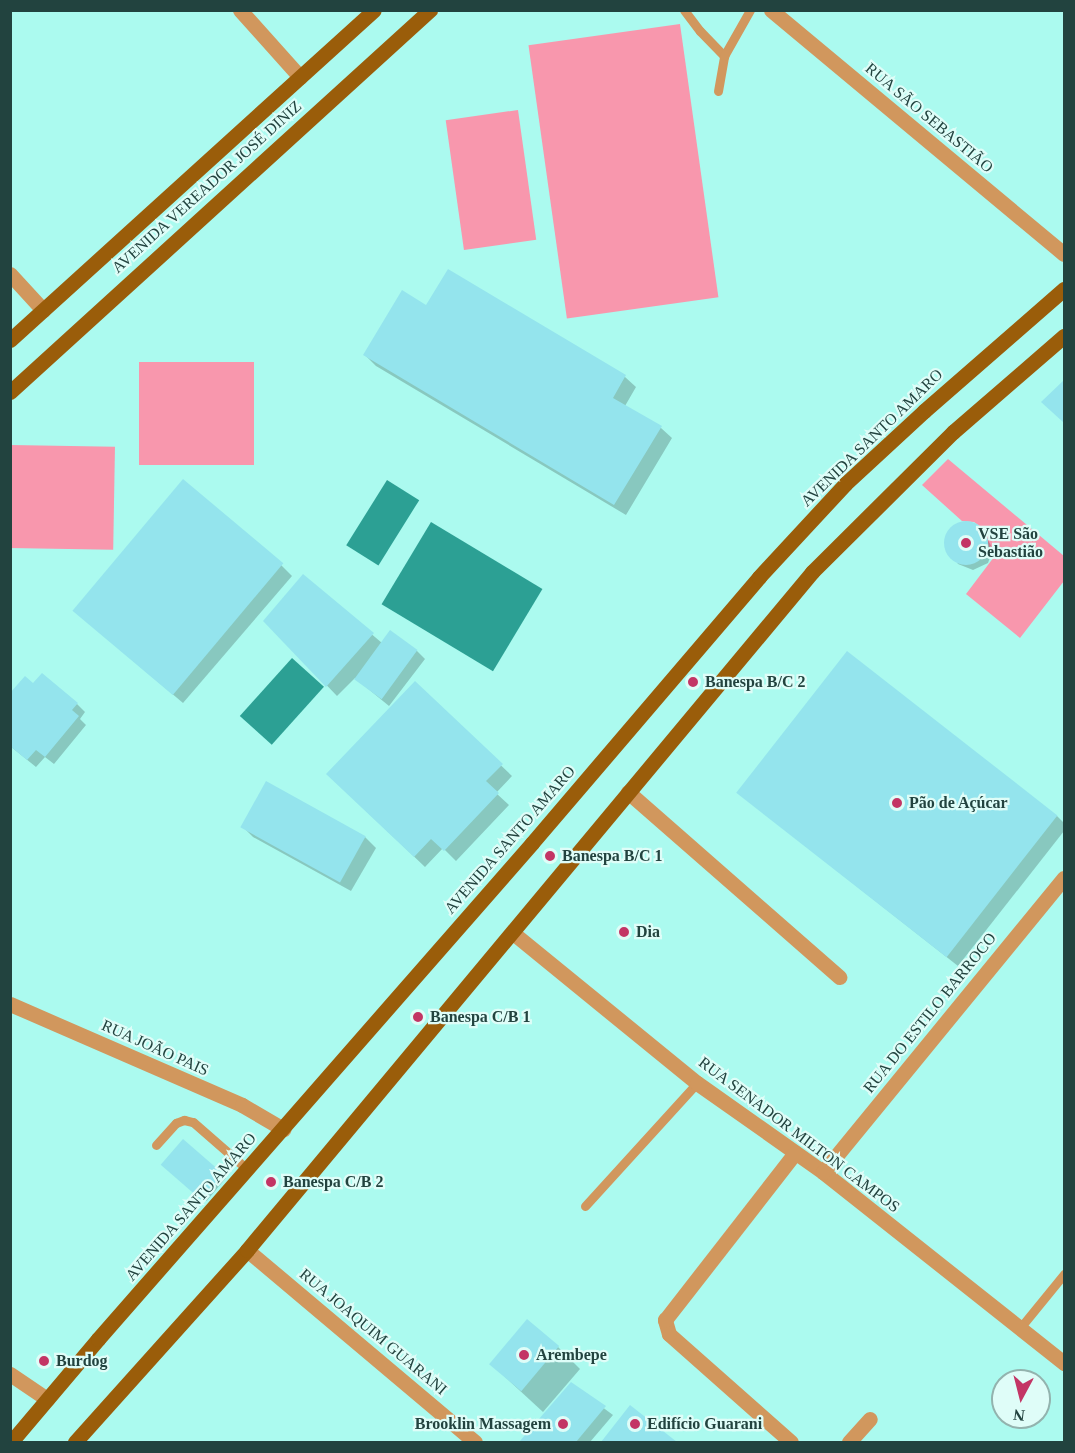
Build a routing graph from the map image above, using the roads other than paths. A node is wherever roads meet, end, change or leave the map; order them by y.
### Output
1 (240, 10) edge
2 (374, 10) edge
3 (430, 10) edge
4 (684, 10) edge
5 (750, 10) edge
6 (771, 10) edge
7 (724, 56) junction
8 (300, 77) junction
9 (718, 91) dead end
10 (1065, 254) edge
11 (10, 274) edge
12 (1065, 289) edge
13 (43, 310) junction
14 (1065, 336) edge
15 (10, 340) edge
16 (10, 392) edge
17 (628, 792) junction
18 (1065, 878) edge
19 (513, 933) junction
20 (839, 977) dead end
21 (10, 1005) edge
22 (697, 1083) junction
23 (283, 1129) junction
24 (156, 1145) dead end
25 (795, 1153) junction
26 (248, 1170) junction
27 (823, 1172) junction
28 (585, 1206) dead end
29 (248, 1250) junction
30 (1065, 1274) edge
31 (1020, 1328) junction
32 (1065, 1363) edge
33 (10, 1374) edge
34 (47, 1399) junction
35 (870, 1419) dead end
36 (11, 1443) edge
37 (75, 1443) edge
38 (475, 1443) edge
39 (791, 1443) edge
40 (849, 1443) edge

1 - 8 street
2 - 8 main road, AVENIDA VEREADOR JOSÉ DINIZ
3 - 16 main road, AVENIDA VEREADOR JOSÉ DINIZ
4 - 7 lane
5 - 7 lane
6 - 10 street, RUA SÃO SEBASTIÃO
7 - 9 lane
8 - 13 main road, AVENIDA VEREADOR JOSÉ DINIZ
11 - 13 street
12 - 23 main road, AVENIDA SANTO AMARO
13 - 15 main road, AVENIDA VEREADOR JOSÉ DINIZ
14 - 17 main road
17 - 19 main road
17 - 20 street
18 - 27 street, RUA DO ESTILO BARROCO
19 - 22 street, RUA SENADOR MILTON CAMPOS
19 - 29 main road
21 - 23 street, RUA JOÃO PAIS
22 - 25 street, RUA SENADOR MILTON CAMPOS
22 - 28 lane
23 - 26 main road, AVENIDA SANTO AMARO
24 - 26 lane
25 - 27 street, RUA SENADOR MILTON CAMPOS
25 - 39 street
26 - 34 main road, AVENIDA SANTO AMARO
27 - 31 street, RUA SENADOR MILTON CAMPOS
29 - 37 main road
29 - 38 street, RUA JOAQUIM GUARANI
30 - 31 lane
31 - 32 street, RUA SENADOR MILTON CAMPOS
33 - 34 street
34 - 36 main road, AVENIDA SANTO AMARO
35 - 40 street

